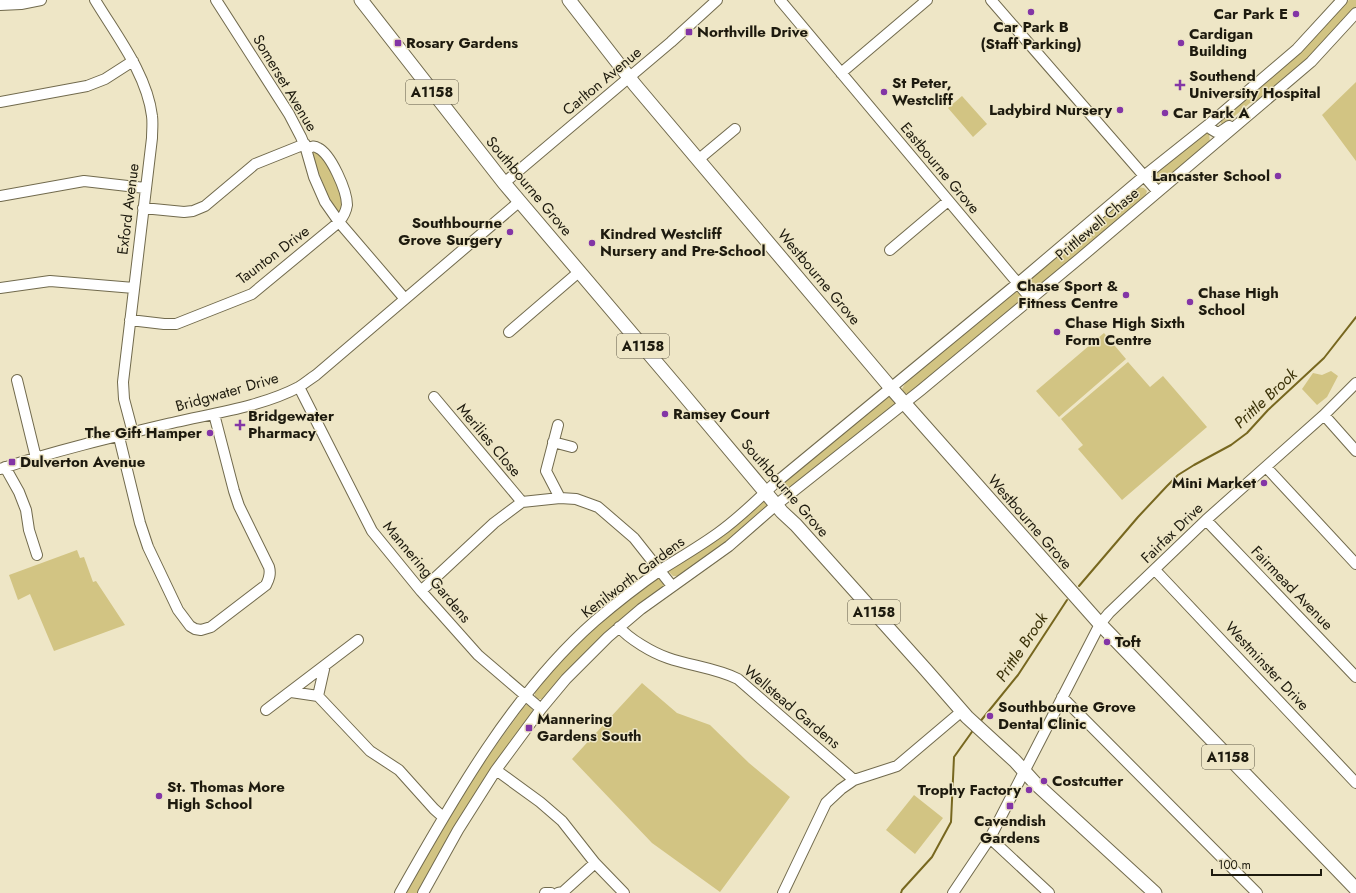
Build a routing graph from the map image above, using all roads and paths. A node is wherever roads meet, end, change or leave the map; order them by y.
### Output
1 (41, 0) edge
2 (95, 0) edge
3 (216, 0) edge
4 (361, 0) edge
5 (569, 0) edge
6 (717, 0) edge
7 (780, 0) edge
8 (927, 0) edge
9 (991, 0) edge
10 (1342, 0) edge
11 (0, 5) edge
12 (1356, 13) edge
13 (133, 61) junction
14 (841, 73) junction
15 (630, 77) junction
16 (0, 102) edge
17 (1264, 103) junction
18 (1210, 123) junction
19 (734, 129) dead end
20 (1220, 132) junction
21 (305, 146) junction
22 (1212, 147) junction
23 (699, 159) junction
24 (1144, 176) junction
25 (504, 182) junction
26 (146, 188) junction
27 (1158, 192) junction
28 (0, 196) edge
29 (520, 201) junction
30 (948, 201) junction
31 (143, 208) junction
32 (339, 222) junction
33 (890, 250) dead end
34 (580, 271) junction
35 (1018, 283) junction
36 (0, 288) edge
37 (134, 288) junction
38 (405, 299) junction
39 (1031, 299) junction
40 (130, 320) junction
41 (509, 332) dead end
42 (17, 380) dead end
43 (1356, 383) edge
44 (299, 387) junction
45 (891, 388) junction
46 (434, 397) dead end
47 (903, 401) junction
48 (214, 414) junction
49 (1324, 415) junction
50 (848, 423) junction
51 (558, 425) dead end
52 (133, 433) junction
53 (118, 437) junction
54 (553, 442) junction
55 (572, 447) dead end
56 (1356, 451) edge
57 (36, 458) junction
58 (831, 463) junction
59 (1266, 467) junction
60 (3, 468) edge
61 (767, 493) junction
62 (560, 498) junction
63 (522, 502) junction
64 (776, 505) junction
65 (1206, 520) junction
66 (37, 555) dead end
67 (1356, 564) edge
68 (1155, 570) junction
69 (660, 571) junction
70 (672, 586) junction
71 (421, 591) junction
72 (1100, 624) junction
73 (619, 627) junction
74 (358, 640) dead end
75 (325, 665) junction
76 (1356, 677) edge
77 (291, 692) junction
78 (318, 696) junction
79 (526, 696) junction
80 (1062, 697) junction
81 (541, 709) junction
82 (266, 710) dead end
83 (962, 711) junction
84 (496, 770) junction
85 (1024, 771) junction
86 (854, 780) junction
87 (1356, 783) edge
88 (444, 817) junction
89 (990, 838) junction
90 (595, 863) junction
91 (1356, 889) edge
92 (400, 893) edge
93 (422, 893) edge
94 (545, 893) edge
95 (551, 893) edge
96 (561, 893) edge
97 (624, 893) edge
98 (783, 893) edge
99 (953, 893) edge
100 (1049, 893) edge
101 (1155, 893) edge
102 (1257, 893) edge

1 - 11 street
2 - 13 street, Exford Avenue
3 - 21 street, Somerset Avenue
4 - 25 main road, Southbourne Grove / A1158
5 - 15 main road, Westbourne Grove / A1158
6 - 15 street, Carlton Avenue
7 - 14 street, Eastbourne Grove
8 - 14 street
9 - 24 street
10 - 18 street, Prittlewell Chase
12 - 17 street, Prittlewell Chase
13 - 16 street
13 - 26 street, Exford Avenue
14 - 30 street, Eastbourne Grove
15 - 23 main road, Westbourne Grove / A1158
15 - 25 street, Carlton Avenue
17 - 20 street
17 - 22 street, Prittlewell Chase
18 - 20 street
18 - 24 street, Prittlewell Chase
19 - 23 street
20 - 22 street
21 - 31 street
21 - 32 street, Somerset Avenue
21 - 32 street
22 - 27 street, Prittlewell Chase
23 - 45 main road, Westbourne Grove / A1158
24 - 27 street
24 - 35 street, Prittlewell Chase
25 - 29 main road, Southbourne Grove / A1158
26 - 28 street
26 - 31 street, Exford Avenue
27 - 39 street, Prittlewell Chase
29 - 34 main road, Southbourne Grove / A1158
29 - 38 street, Bridgwater Drive
30 - 33 street
30 - 35 street, Eastbourne Grove
31 - 37 street, Exford Avenue
32 - 38 street, Somerset Avenue
32 - 40 street, Taunton Drive
34 - 41 street
34 - 61 main road, Southbourne Grove / A1158
35 - 39 street, Eastbourne Grove
35 - 45 street, Prittlewell Chase
36 - 37 street
37 - 40 street, Exford Avenue
38 - 44 street, Bridgwater Drive
39 - 47 street, Prittlewell Chase
40 - 52 street, Exford Avenue
42 - 57 street
43 - 49 street, Fairfax Drive
44 - 48 street, Bridgwater Drive
44 - 71 street, Mannering Gardens
45 - 47 main road, Westbourne Grove / A1158
45 - 50 street, Kenilworth Gardens
46 - 63 street, Merilies Close
47 - 50 street
47 - 58 street, Kenilworth Gardens
47 - 72 main road, Westbourne Grove / A1158
48 - 52 street, Bridgwater Drive
48 - 53 street
49 - 56 street
49 - 59 street, Fairfax Drive
50 - 61 street, Kenilworth Gardens
51 - 54 street
52 - 53 street, Bridgwater Drive
53 - 57 street, Bridgwater Drive
54 - 55 street
54 - 62 street
57 - 60 street, Bridgwater Drive
58 - 61 street
58 - 64 street, Kenilworth Gardens
59 - 65 street, Fairfax Drive
59 - 67 street
60 - 66 street
61 - 64 main road, Southbourne Grove / A1158
61 - 69 street, Kenilworth Gardens
62 - 63 street
62 - 69 street
63 - 71 street
64 - 70 street, Kenilworth Gardens
64 - 83 main road, Southbourne Grove / A1158
65 - 68 street, Fairfax Drive
65 - 76 street, Fairmead Avenue
68 - 72 street, Fairfax Drive
68 - 87 street, Westminster Drive
69 - 70 street
69 - 79 street, Kenilworth Gardens
70 - 73 street, Kenilworth Gardens
71 - 79 street, Mannering Gardens
72 - 80 street
72 - 91 main road, Westbourne Grove / A1158
73 - 81 street, Kenilworth Gardens
73 - 86 street, Wellstead Gardens
74 - 75 street
75 - 77 street
75 - 78 street
77 - 78 street
77 - 82 street
78 - 88 street
79 - 81 street, Mannering Gardens
79 - 88 street, Kenilworth Gardens
80 - 85 street
80 - 102 street
81 - 84 street, Kenilworth Gardens
83 - 85 main road, Southbourne Grove / A1158
83 - 86 street
84 - 90 street
84 - 93 street, Kenilworth Gardens
85 - 89 street
85 - 101 main road, Southbourne Grove / A1158
86 - 98 street
88 - 92 street, Kenilworth Gardens
89 - 99 street
89 - 100 street
90 - 96 street
90 - 97 street
94 - 95 street

